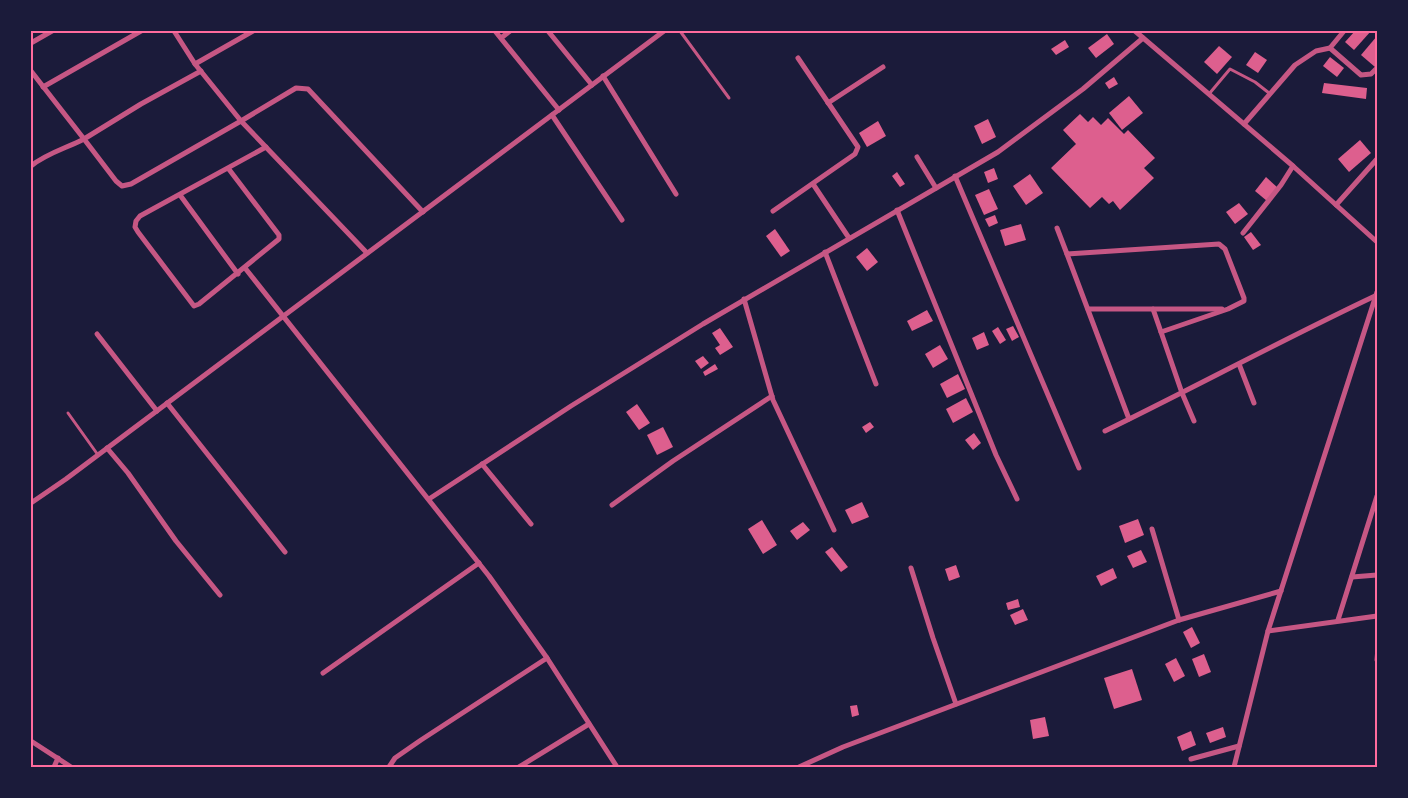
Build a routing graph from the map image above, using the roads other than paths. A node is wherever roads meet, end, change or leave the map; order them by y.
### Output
1 (52, 31) edge
2 (141, 31) edge
3 (174, 31) edge
4 (253, 31) edge
5 (495, 31) edge
6 (510, 31) edge
7 (548, 31) edge
8 (664, 31) edge
9 (680, 31) edge
10 (1135, 31) edge
11 (1344, 31) edge
12 (501, 38) junction
13 (1143, 38) junction
14 (31, 43) edge
15 (1330, 48) junction
16 (798, 58) dead end
17 (195, 64) junction
18 (882, 67) dead end
19 (1377, 68) edge
20 (31, 71) edge
21 (201, 71) junction
22 (603, 76) junction
23 (592, 86) junction
24 (43, 87) junction
25 (1269, 93) junction
26 (1209, 94) junction
27 (729, 98) dead end
28 (828, 102) junction
29 (559, 110) junction
30 (552, 115) junction
31 (241, 120) junction
32 (1244, 124) junction
33 (84, 139) junction
34 (266, 147) junction
35 (917, 157) dead end
36 (1377, 159) edge
37 (31, 166) edge
38 (1293, 166) junction
39 (228, 168) junction
40 (955, 176) junction
41 (813, 184) junction
42 (936, 188) junction
43 (676, 194) dead end
44 (180, 195) junction
45 (1336, 205) junction
46 (772, 210) dead end
47 (897, 210) junction
48 (423, 212) junction
49 (622, 220) dead end
50 (1057, 228) dead end
51 (1243, 233) dead end
52 (849, 238) junction
53 (1377, 242) edge
54 (825, 252) junction
55 (367, 253) junction
56 (1067, 254) junction
57 (245, 268) junction
58 (238, 274) junction
59 (1376, 294) edge
60 (744, 299) junction
61 (1228, 308) junction
62 (1088, 309) junction
63 (1153, 309) junction
64 (283, 316) junction
65 (1161, 332) junction
66 (98, 334) dead end
67 (1239, 364) junction
68 (876, 384) dead end
69 (1182, 393) junction
70 (772, 396) junction
71 (167, 403) junction
72 (1254, 403) dead end
73 (156, 411) junction
74 (68, 413) dead end
75 (1129, 419) junction
76 (1194, 421) dead end
77 (1105, 431) dead end
78 (107, 448) junction
79 (98, 455) junction
80 (482, 464) junction
81 (1079, 468) dead end
82 (1377, 496) edge
83 (429, 499) junction
84 (1017, 500) dead end
85 (31, 503) edge
86 (612, 505) dead end
87 (1377, 519) edge
88 (1369, 520) junction
89 (531, 524) dead end
90 (1152, 529) dead end
91 (834, 530) dead end
92 (285, 552) dead end
93 (479, 563) junction
94 (911, 568) dead end
95 (1352, 576) junction
96 (1377, 576) edge
97 (1281, 591) junction
98 (220, 595) dead end
99 (1377, 616) edge
100 (1179, 620) junction
101 (1338, 620) junction
102 (1268, 631) junction
103 (1377, 647) edge
104 (547, 658) junction
105 (1376, 660) edge
106 (323, 673) dead end
107 (956, 704) junction
108 (589, 724) junction
109 (31, 741) edge
110 (1239, 746) junction
111 (58, 758) junction
112 (1191, 759) dead end
113 (54, 767) edge
114 (70, 767) edge
115 (389, 767) edge
116 (519, 767) edge
117 (617, 767) edge
118 (799, 767) edge
119 (1234, 767) edge

1 - 14 street
2 - 24 street
3 - 17 street
4 - 17 street
5 - 12 street
6 - 12 street
7 - 23 street
8 - 22 street
9 - 27 lane
10 - 13 street
11 - 15 street
12 - 29 street
13 - 26 street
13 - 40 street
15 - 19 street
15 - 25 street
16 - 28 street
17 - 21 street
18 - 28 street
20 - 24 street
21 - 31 street
21 - 33 street
22 - 23 street
22 - 43 street
23 - 29 street
24 - 33 street
25 - 26 lane
25 - 32 street
26 - 32 street
28 - 41 street
29 - 30 street
30 - 48 street
30 - 49 street
31 - 33 street
31 - 34 street
31 - 48 street
32 - 38 street
33 - 37 street
34 - 39 street
34 - 55 street
35 - 42 street
36 - 45 street
38 - 45 street
38 - 51 street
39 - 44 street
39 - 57 street
40 - 42 street
40 - 81 street
41 - 46 street
41 - 52 street
42 - 47 street
44 - 58 street
44 - 58 street
45 - 53 street
47 - 52 street
47 - 84 street
48 - 55 street
50 - 56 street
52 - 54 street
54 - 60 street
54 - 68 street
55 - 64 street
56 - 61 street
56 - 62 street
57 - 58 street
57 - 64 street
59 - 67 street
59 - 97 street
60 - 70 street
60 - 80 street
61 - 63 street
61 - 65 street
62 - 63 street
62 - 75 street
63 - 65 street
64 - 71 street
64 - 83 street
65 - 69 street
66 - 73 street
67 - 69 street
67 - 72 street
69 - 75 street
69 - 76 street
70 - 86 street
70 - 91 street
71 - 73 street
71 - 92 street
73 - 78 street
74 - 79 lane
75 - 77 street
78 - 79 street
78 - 98 street
79 - 85 street
80 - 83 street
80 - 89 street
82 - 88 street
83 - 93 street
87 - 88 street
88 - 95 street
90 - 100 street
93 - 104 street
93 - 106 street
94 - 107 street
95 - 96 street
95 - 101 street
97 - 100 street
97 - 102 street
99 - 101 street
100 - 107 street
101 - 102 street
102 - 110 street
103 - 105 lane
104 - 108 street
104 - 115 street
107 - 118 street
108 - 116 street
108 - 117 street
109 - 111 street
110 - 112 street
110 - 119 street
111 - 113 street
111 - 114 street

